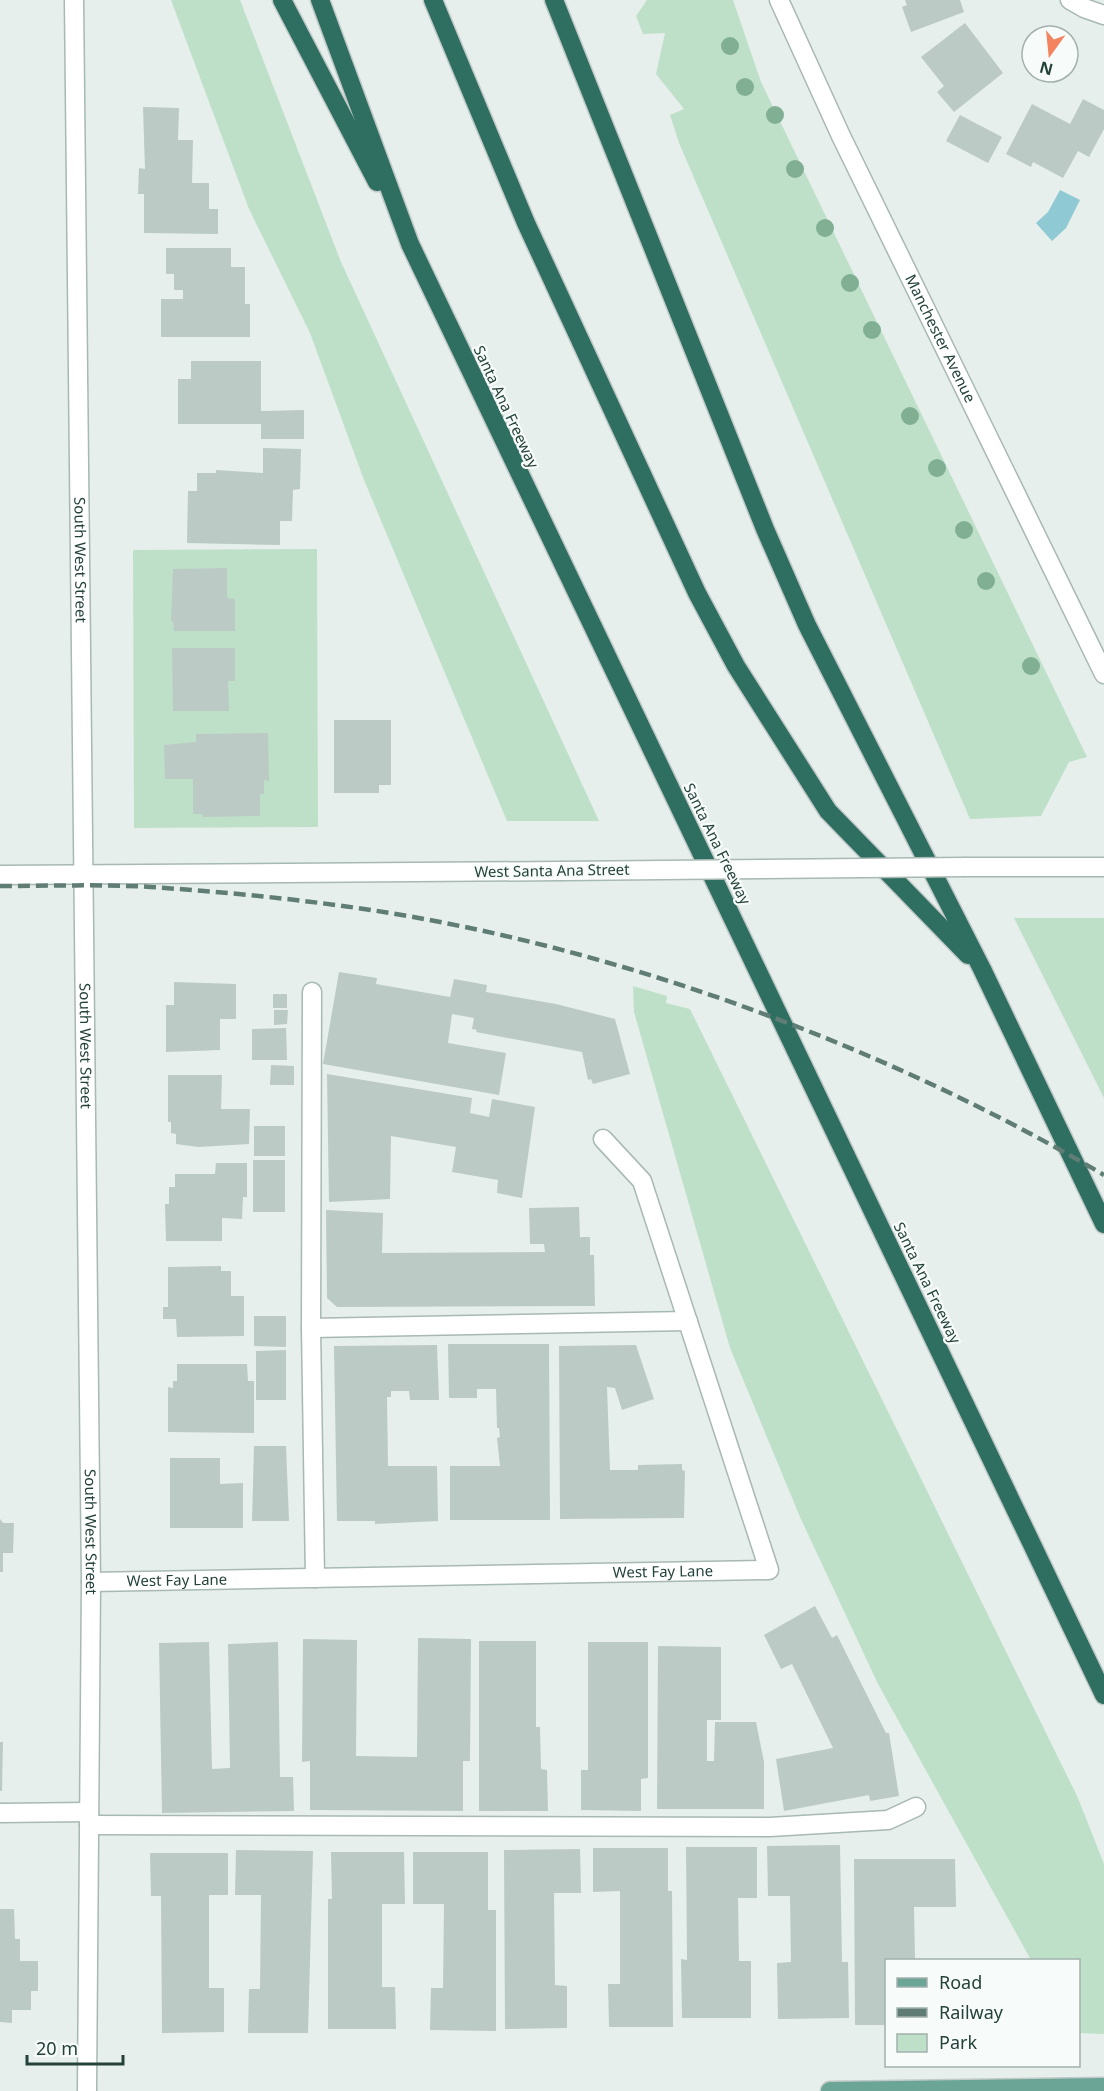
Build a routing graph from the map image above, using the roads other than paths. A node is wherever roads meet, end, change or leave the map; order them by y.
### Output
1 (74, 0) edge
2 (282, 0) edge
3 (321, 0) edge
4 (432, 0) edge
5 (554, 0) edge
6 (779, 0) edge
7 (1070, 0) edge
8 (1104, 15) edge
9 (410, 244) junction
10 (1104, 674) edge
11 (1104, 867) edge
12 (83, 874) junction
13 (0, 875) edge
14 (982, 969) junction
15 (312, 992) dead end
16 (603, 1139) dead end
17 (1104, 1224) edge
18 (688, 1321) junction
19 (311, 1328) junction
20 (315, 1578) junction
21 (90, 1582) junction
22 (1104, 1695) edge
23 (916, 1807) dead end
24 (0, 1813) edge
25 (89, 1819) junction
26 (1092, 2088) edge
27 (87, 2091) edge
28 (830, 2091) edge

1 - 12 street, South West Street
2 - 9 highway
3 - 9 highway, Santa Ana Freeway
4 - 14 highway
5 - 14 highway
6 - 10 street, Manchester Avenue
7 - 8 street
9 - 22 highway, Santa Ana Freeway
11 - 12 street, West Santa Ana Street, bridge
12 - 13 street, West Santa Ana Street
12 - 21 street, South West Street
14 - 17 highway
15 - 19 street
16 - 18 street, West Fay Lane
18 - 19 street
18 - 20 street, West Fay Lane
19 - 20 street
20 - 21 street, West Fay Lane
21 - 25 street, South West Street
23 - 25 street
24 - 25 street
25 - 27 street, South West Street
26 - 28 main road

